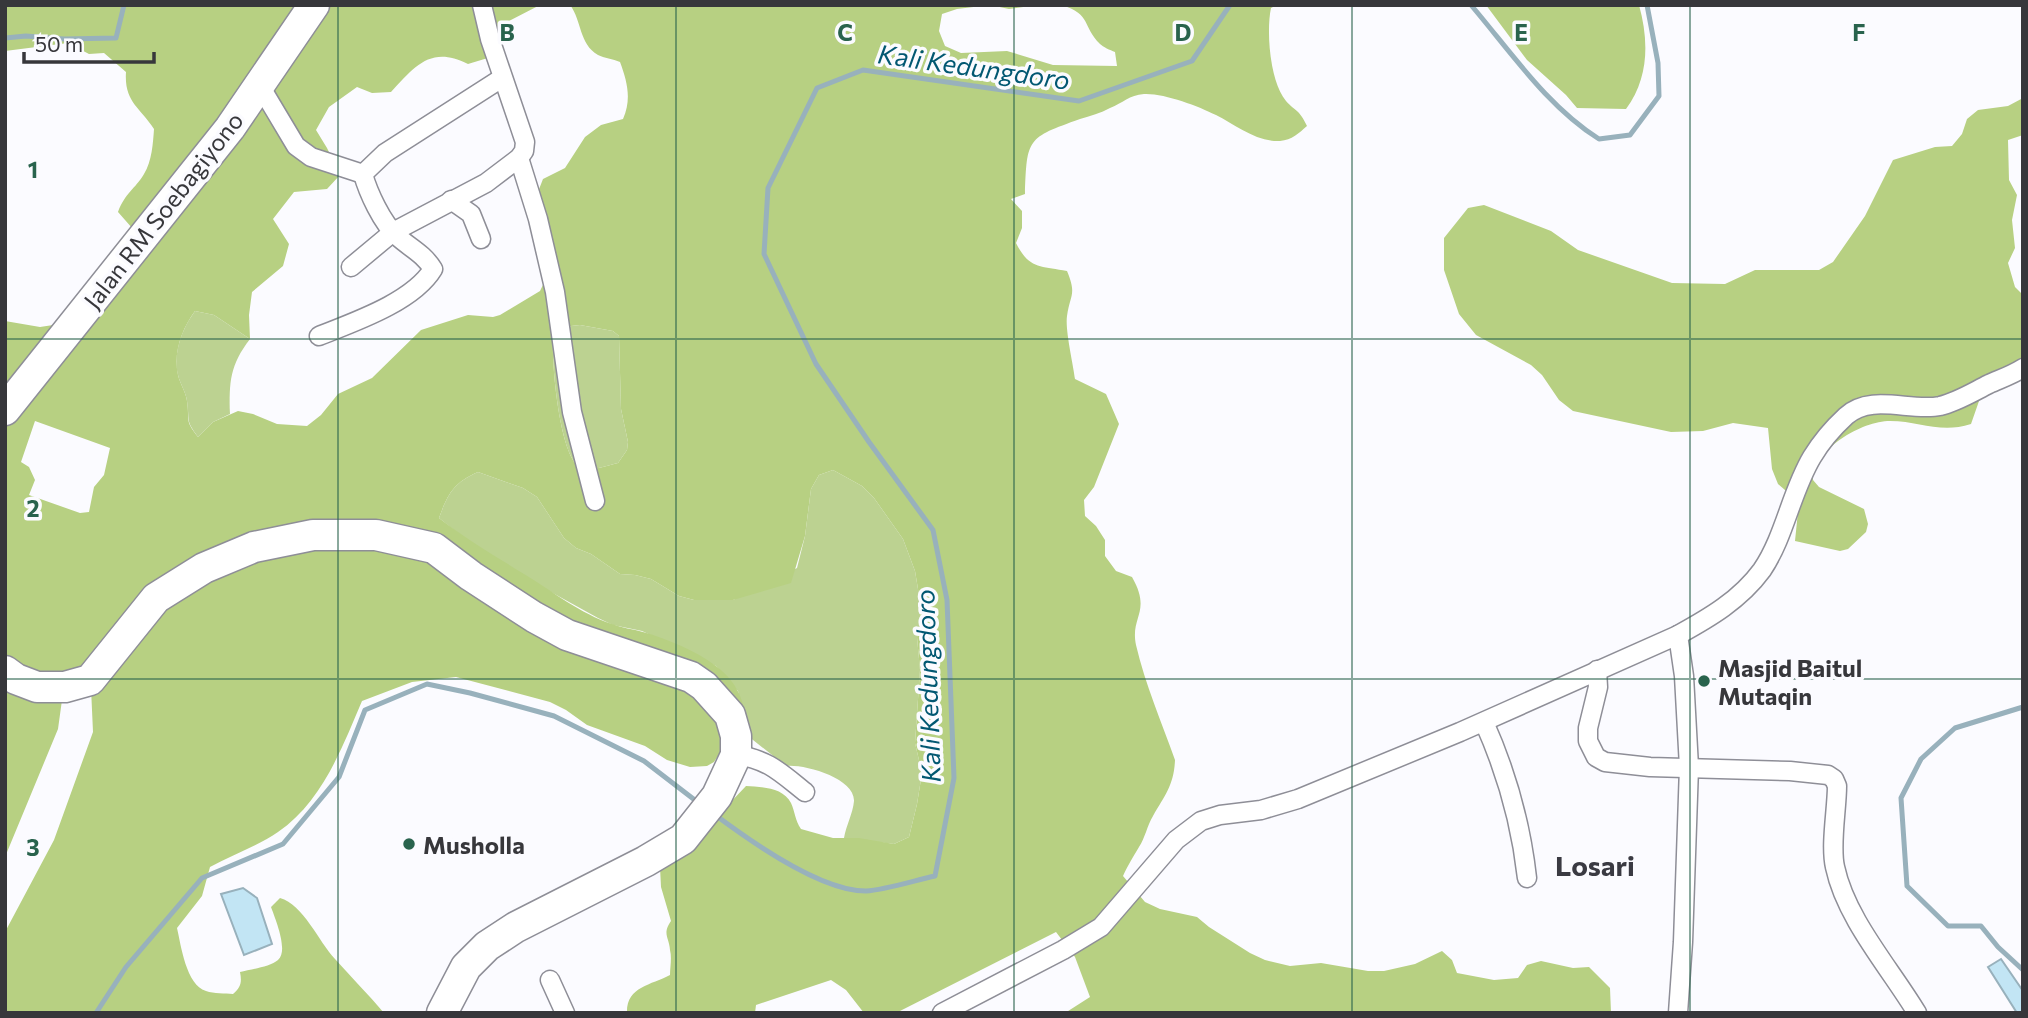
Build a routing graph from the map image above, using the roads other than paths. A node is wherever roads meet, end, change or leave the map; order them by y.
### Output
1 (314, 5) edge
2 (482, 5) edge
3 (502, 78) junction
4 (259, 84) junction
5 (519, 158) junction
6 (363, 174) junction
7 (451, 201) junction
8 (393, 232) junction
9 (481, 239) dead end
10 (351, 267) dead end
11 (319, 335) dead end
12 (2023, 368) edge
13 (5, 410) edge
14 (595, 501) dead end
15 (1678, 635) junction
16 (1597, 670) junction
17 (5, 671) edge
18 (1484, 722) junction
19 (736, 755) junction
20 (1689, 767) junction
21 (805, 792) dead end
22 (1527, 878) dead end
23 (550, 980) dead end
24 (442, 1013) edge
25 (565, 1013) edge
26 (942, 1013) edge
27 (1678, 1013) edge
28 (1917, 1013) edge

1 - 4 main road, Jalan RM Soebagiyono
2 - 3 street
3 - 5 street
3 - 6 street
4 - 6 street
4 - 13 main road, Jalan RM Soebagiyono
5 - 7 street
5 - 14 street
6 - 8 street
7 - 8 street
7 - 9 street
8 - 10 street
8 - 11 street
12 - 15 street
15 - 16 street
15 - 20 street
16 - 18 street
16 - 20 street
17 - 19 main road
18 - 22 street
18 - 26 street
19 - 21 street
19 - 24 main road
20 - 27 street
20 - 28 street
23 - 25 street

